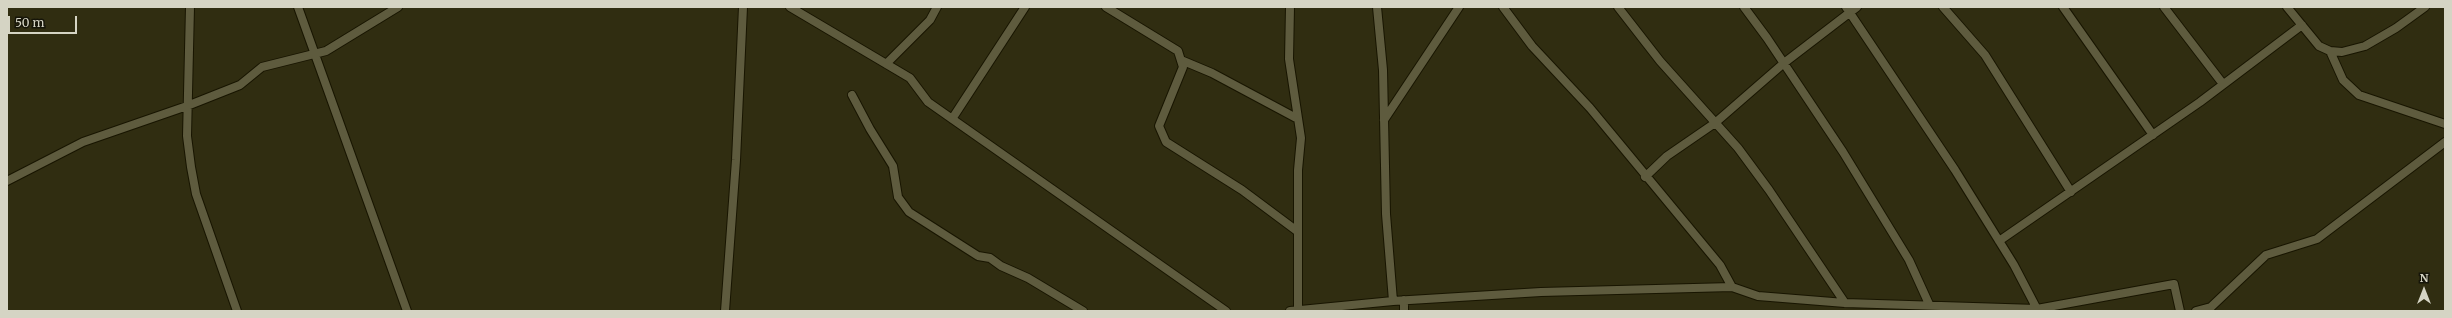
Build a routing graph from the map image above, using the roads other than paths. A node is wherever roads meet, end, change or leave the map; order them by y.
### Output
1 (190, 7) edge
2 (298, 7) edge
3 (398, 7) edge
4 (742, 7) edge
5 (790, 7) edge
6 (937, 7) edge
7 (1025, 7) edge
8 (1106, 7) edge
9 (1290, 7) edge
10 (1377, 7) edge
11 (1459, 7) edge
12 (1503, 7) edge
13 (1618, 7) edge
14 (1744, 7) edge
15 (1857, 7) edge
16 (1944, 7) edge
17 (2063, 7) edge
18 (2164, 7) edge
19 (2287, 7) edge
20 (2425, 7) edge
21 (1848, 9) edge
22 (2302, 25) junction
23 (2330, 51) junction
24 (316, 54) junction
25 (1181, 60) junction
26 (1784, 63) junction
27 (886, 64) junction
28 (2223, 84) junction
29 (852, 95) dead end
30 (187, 106) junction
31 (952, 119) junction
32 (1298, 119) junction
33 (1384, 120) junction
34 (1716, 122) junction
35 (2445, 124) edge
36 (2153, 135) junction
37 (2445, 142) edge
38 (1645, 176) junction
39 (7, 181) edge
40 (2071, 192) junction
41 (1297, 232) junction
42 (1999, 241) junction
43 (1732, 287) junction
44 (1404, 300) junction
45 (1393, 301) junction
46 (1845, 303) junction
47 (1929, 304) junction
48 (2037, 309) junction
49 (237, 311) edge
50 (407, 311) edge
51 (725, 311) edge
52 (1082, 311) edge
53 (1226, 311) edge
54 (1294, 311) edge
55 (1404, 311) edge
56 (2180, 311) edge
57 (2196, 311) edge

1 - 30 street
2 - 24 street
3 - 24 street
4 - 51 street
5 - 27 street
6 - 27 street
7 - 31 street
8 - 25 street
9 - 32 street
10 - 33 street
11 - 33 street
12 - 38 street
13 - 34 street
14 - 26 street
15 - 21 street
16 - 40 street
17 - 36 street
18 - 28 street
19 - 22 street
20 - 23 street
21 - 26 street
21 - 42 street
22 - 23 street
22 - 28 street
23 - 35 street
24 - 30 street
24 - 50 street
25 - 32 street
25 - 41 street
26 - 34 street
26 - 47 street
27 - 31 street
28 - 36 street
29 - 52 street
30 - 39 street
30 - 49 street
31 - 53 street
32 - 41 street
33 - 45 street
34 - 38 street
34 - 46 street
36 - 40 street
37 - 57 street
38 - 43 street
40 - 42 street
41 - 54 street
42 - 48 street
43 - 44 street
43 - 46 street
44 - 45 street
44 - 55 street
45 - 54 street
46 - 47 street
47 - 48 street
48 - 56 street

